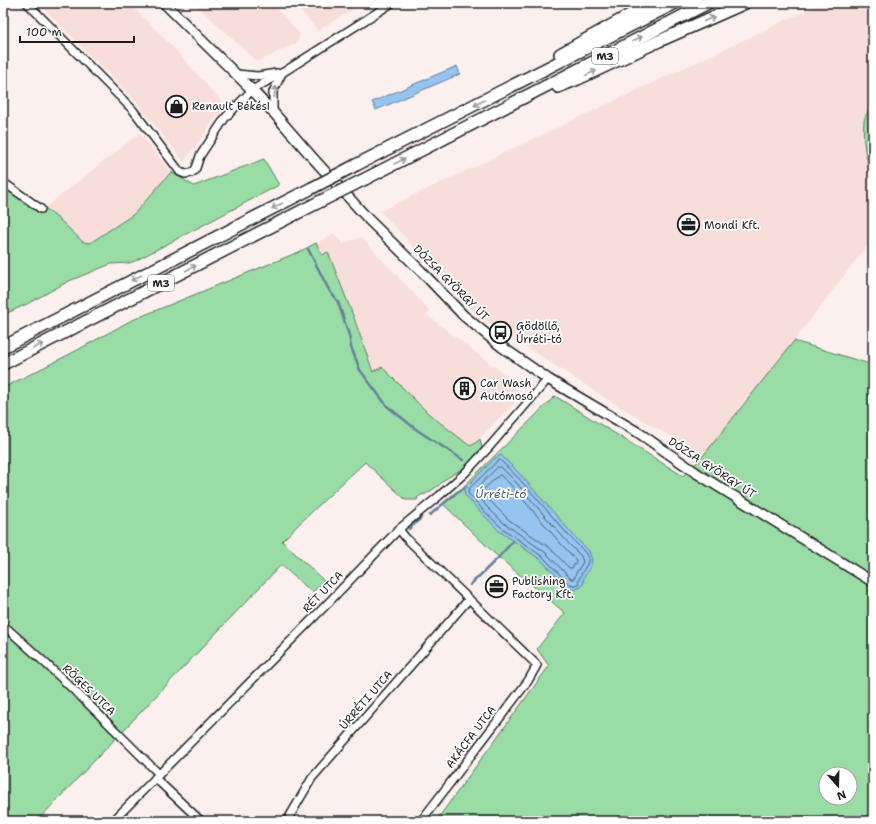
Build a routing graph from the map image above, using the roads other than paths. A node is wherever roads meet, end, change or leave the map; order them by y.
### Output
1 (27, 3) edge
2 (164, 3) edge
3 (392, 3) edge
4 (651, 3) edge
5 (675, 3) edge
6 (708, 3) edge
7 (745, 3) edge
8 (282, 73) junction
9 (236, 74) junction
10 (514, 86) junction
11 (252, 90) junction
12 (503, 108) junction
13 (273, 112) junction
14 (3, 182) edge
15 (41, 209) dead end
16 (3, 347) edge
17 (3, 364) edge
18 (548, 379) junction
19 (399, 529) junction
20 (873, 582) edge
21 (469, 599) junction
22 (3, 625) edge
23 (157, 776) junction
24 (113, 821) edge
25 (201, 821) edge
26 (286, 821) edge
27 (421, 821) edge

1 - 11 street
2 - 9 main road, DÓZSA GYÖRGY ÚT
3 - 8 street
4 - 10 highway
5 - 10 highway, M3
12 -> 6 highway, M3
12 -> 7 highway
8 - 9 street
8 - 11 street
13 -> 8 street
9 - 11 main road, DÓZSA GYÖRGY ÚT
10 -> 16 highway, M3, bridge
11 - 13 main road, DÓZSA GYÖRGY ÚT
17 -> 12 highway, M3, bridge
13 - 18 main road, DÓZSA GYÖRGY ÚT
14 - 15 street
18 - 19 street, RÉT UTCA
18 - 20 main road, DÓZSA GYÖRGY ÚT
19 - 21 street
19 - 23 street, RÉT UTCA
21 - 26 street, ÚRRÉTI UTCA
21 - 27 street, AKÁCFA UTCA
22 - 23 street, RÖGES UTCA
23 - 24 street, RÉT UTCA
23 - 25 street, RÖGES UTCA

